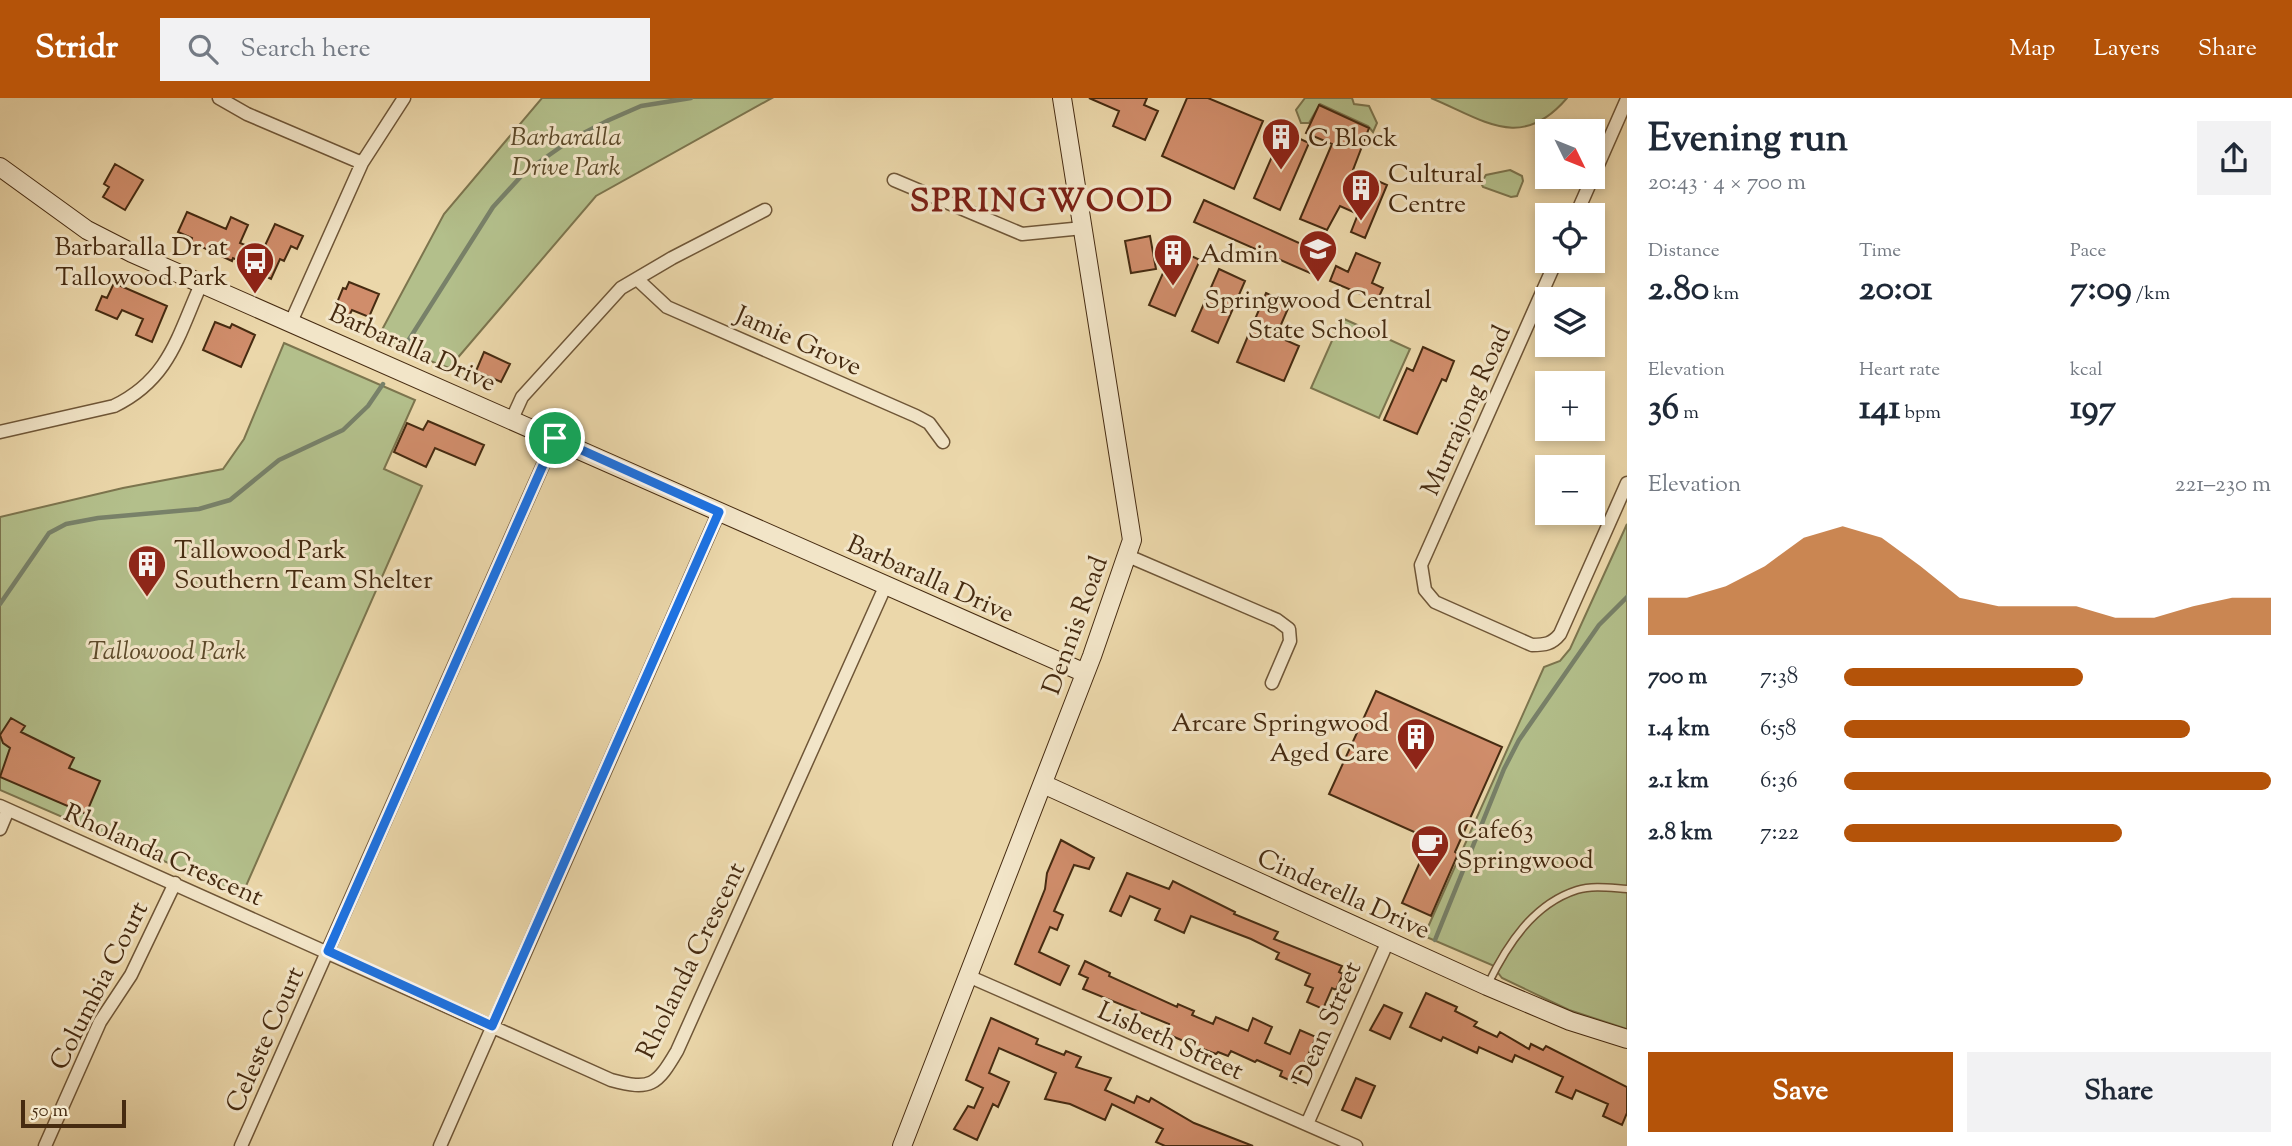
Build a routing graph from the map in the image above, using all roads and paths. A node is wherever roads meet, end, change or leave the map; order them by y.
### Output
1 (219, 98) edge
2 (404, 98) edge
3 (1062, 98) edge
4 (1627, 99) edge
5 (362, 163) junction
6 (0, 167) edge
7 (894, 180) dead end
8 (1581, 203) edge
9 (765, 210) dead end
10 (1083, 228) junction
11 (1551, 273) edge
12 (637, 279) junction
13 (202, 282) junction
14 (291, 322) junction
15 (512, 419) junction
16 (0, 432) edge
17 (555, 438) junction
18 (943, 442) dead end
19 (1627, 483) edge
20 (719, 512) junction
21 (1128, 556) junction
22 (885, 587) junction
23 (1085, 673) junction
24 (1272, 683) dead end
25 (1043, 784) junction
26 (4, 808) edge
27 (0, 828) edge
28 (175, 883) junction
29 (1627, 889) edge
30 (1388, 941) junction
31 (328, 951) junction
32 (968, 976) junction
33 (1487, 986) junction
34 (492, 1026) junction
35 (1627, 1039) edge
36 (1307, 1124) junction
37 (45, 1146) edge
38 (241, 1146) edge
39 (440, 1146) edge
40 (902, 1146) edge
41 (1356, 1146) edge

1 - 5 street
2 - 5 street
3 - 10 street, Dennis Road
4 - 8 street
5 - 14 street
6 - 13 street, Barbaralla Drive
7 - 10 street
9 - 12 street
10 - 21 street, Dennis Road
11 - 19 street, Murrajong Road
12 - 15 street
12 - 18 street, Jamie Grove
13 - 14 street, Barbaralla Drive
13 - 16 street
14 - 15 street, Barbaralla Drive
15 - 17 street, Barbaralla Drive
17 - 20 street, Barbaralla Drive
17 - 31 street, Celeste Court
20 - 22 street, Barbaralla Drive
20 - 34 street
21 - 23 street, Dennis Road
21 - 24 street
22 - 23 street, Barbaralla Drive
22 - 34 street, Rholanda Crescent
23 - 25 street, Dennis Road
25 - 30 street, Cinderella Drive
25 - 32 street, Dennis Road
26 - 27 street
26 - 28 street, Rholanda Crescent
28 - 31 street, Rholanda Crescent
28 - 37 street, Columbia Court
29 - 33 lane
30 - 33 street, Cinderella Drive
30 - 36 street, Dean Street
31 - 34 street, Rholanda Crescent
31 - 38 street, Celeste Court
32 - 36 street, Lisbeth Street
32 - 40 street, Dennis Road
33 - 35 street, Cinderella Drive
34 - 39 street
36 - 41 street, Lisbeth Street

